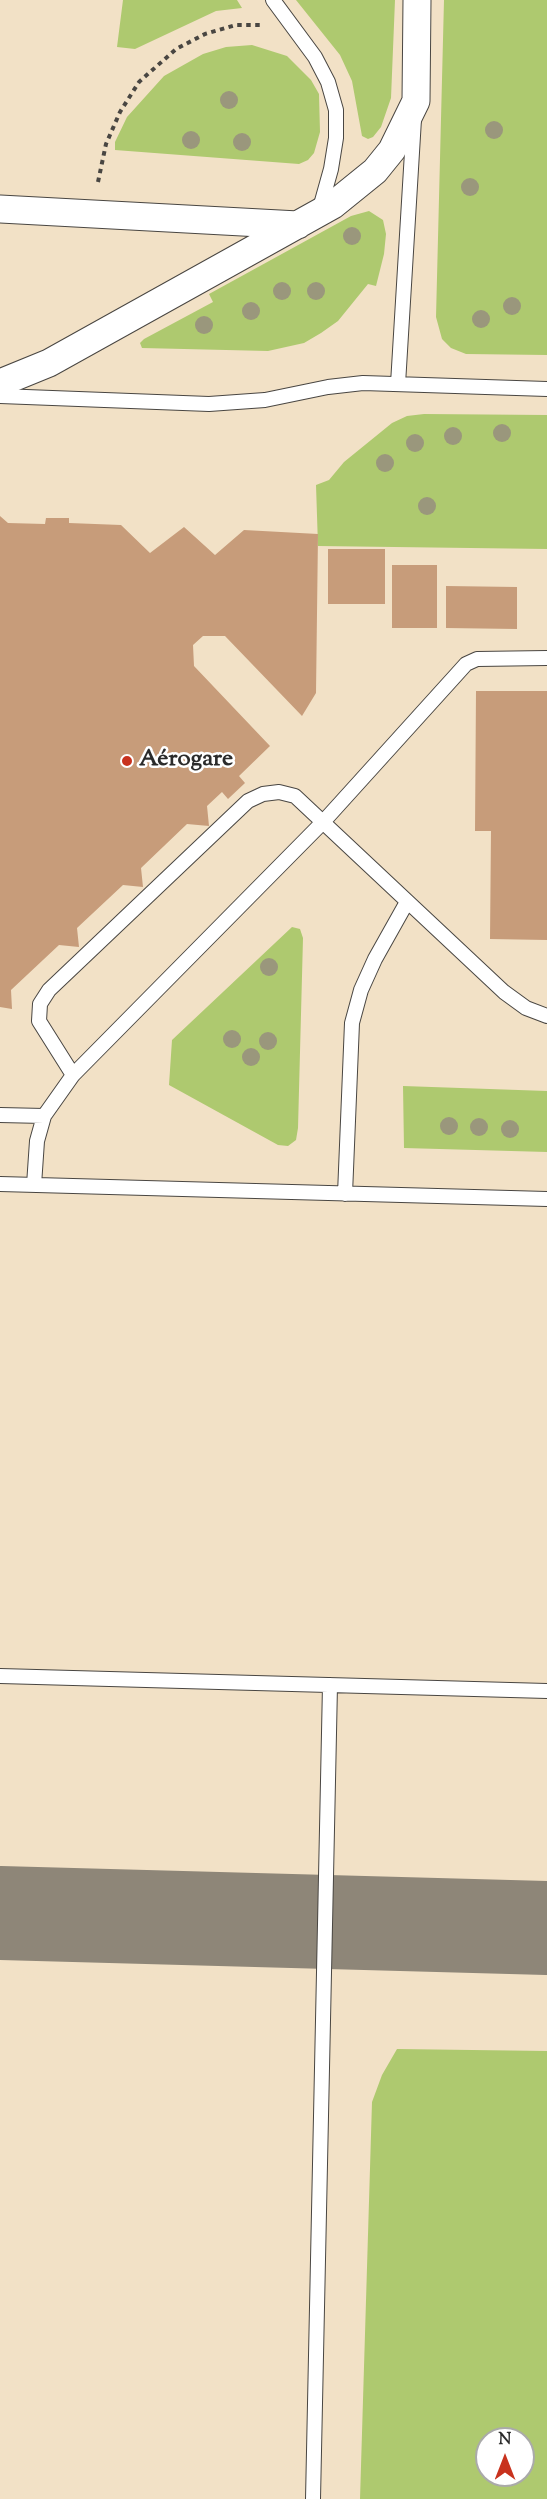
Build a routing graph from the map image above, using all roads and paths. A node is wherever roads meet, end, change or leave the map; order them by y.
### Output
1 (273, 0) edge
2 (417, 0) edge
3 (293, 25) junction
4 (416, 101) junction
5 (0, 209) edge
6 (97, 214) junction
7 (308, 219) junction
8 (0, 382) edge
9 (398, 384) junction
10 (547, 389) edge
11 (0, 396) edge
12 (547, 658) edge
13 (324, 821) junction
14 (407, 902) junction
15 (547, 1016) edge
16 (73, 1075) junction
17 (0, 1115) edge
18 (44, 1116) junction
19 (0, 1184) edge
20 (34, 1185) junction
21 (345, 1194) junction
22 (547, 1199) edge
23 (0, 1676) edge
24 (330, 1685) junction
25 (547, 1691) edge
26 (313, 2499) edge

1 - 3 lane
2 - 4 street
3 - 6 path
3 - 7 lane
4 - 7 street
4 - 9 lane
5 - 6 street
6 - 7 street
7 - 8 street
9 - 10 lane
9 - 11 lane
12 - 13 lane
13 - 14 lane
13 - 16 lane
13 - 16 lane
14 - 15 lane
14 - 21 lane
16 - 18 lane
17 - 18 lane
18 - 20 lane
19 - 20 lane
20 - 21 lane
21 - 22 lane
23 - 24 lane
24 - 25 lane
24 - 26 lane

